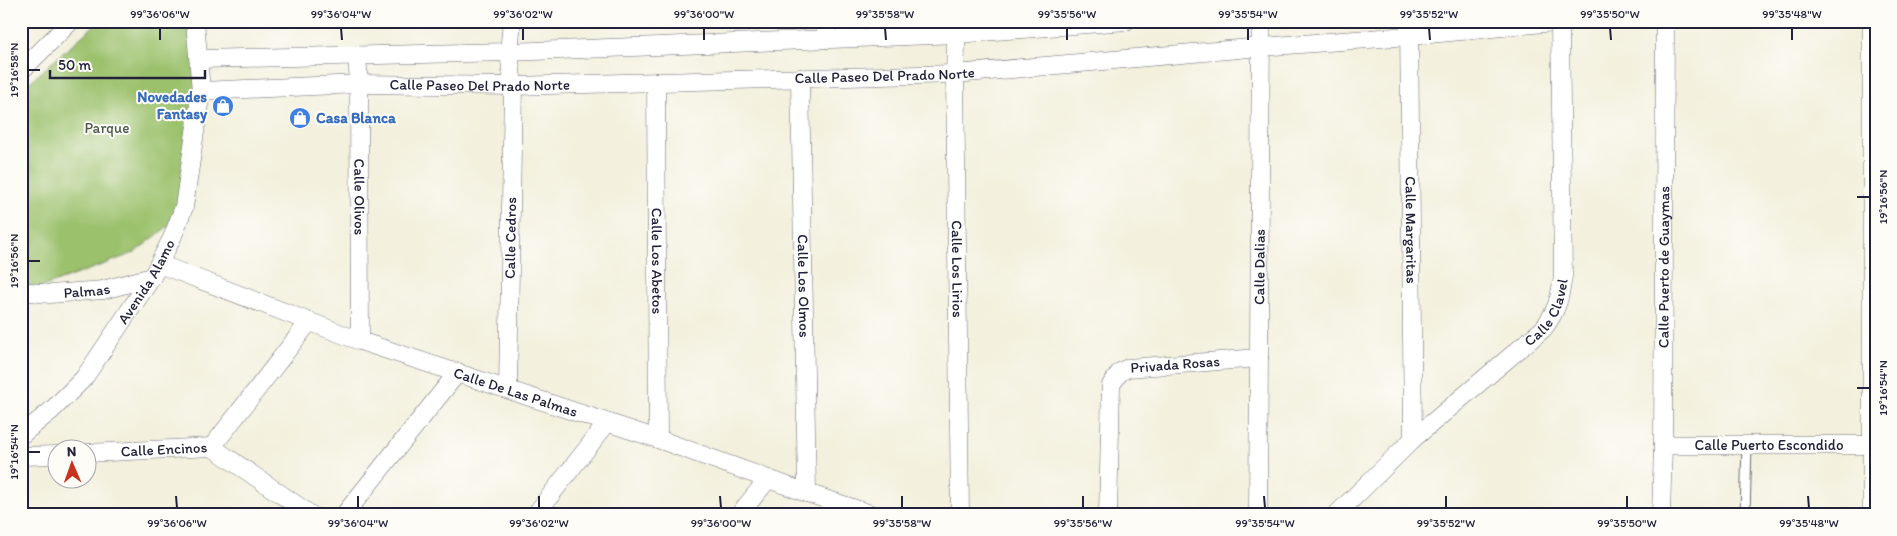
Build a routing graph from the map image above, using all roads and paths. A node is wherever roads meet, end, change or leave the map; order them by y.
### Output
1 (71, 21) edge
2 (195, 21) edge
3 (512, 21) edge
4 (519, 21) edge
5 (1261, 21) edge
6 (1565, 21) edge
7 (1665, 21) edge
8 (1872, 21) edge
9 (1117, 22) edge
10 (1560, 22) edge
11 (957, 28) edge
12 (1409, 29) edge
13 (826, 30) edge
14 (1261, 47) junction
15 (509, 52) junction
16 (357, 55) junction
17 (199, 59) junction
18 (21, 71) edge
19 (955, 74) junction
20 (800, 78) junction
21 (656, 82) junction
22 (359, 84) junction
23 (513, 86) junction
24 (201, 91) junction
25 (156, 270) junction
26 (21, 291) edge
27 (309, 322) junction
28 (360, 341) junction
29 (1259, 358) junction
30 (458, 372) junction
31 (508, 389) junction
32 (607, 422) junction
33 (21, 435) edge
34 (658, 439) junction
35 (1414, 439) junction
36 (1747, 445) junction
37 (1874, 445) edge
38 (1663, 446) junction
39 (212, 447) junction
40 (98, 453) edge
41 (48, 455) edge
42 (21, 456) edge
43 (768, 479) junction
44 (807, 493) junction
45 (311, 515) edge
46 (344, 515) edge
47 (535, 515) edge
48 (738, 515) edge
49 (874, 515) edge
50 (960, 515) edge
51 (1108, 515) edge
52 (1258, 515) edge
53 (1336, 515) edge
54 (1661, 515) edge
55 (1745, 515) edge
56 (1872, 515) edge

1 - 18 street
2 - 17 street, Avenida Alamo
3 - 4 street
3 - 15 street, Calle Cedros
5 - 14 street, Calle Dalias
6 - 10 street, Calle Paseo Del Prado Norte
7 - 38 street, Calle Puerto de Guaymas
8 - 37 street
9 - 11 street, Calle Paseo Del Prado Norte
10 - 12 street, Calle Paseo Del Prado Norte
10 - 35 street, Calle Clavel
11 - 13 street, Calle Paseo Del Prado Norte
11 - 19 street, Calle Los Lirios
12 - 14 street, Calle Paseo Del Prado Norte
12 - 35 street, Calle Margaritas
13 - 15 street, Calle Paseo Del Prado Norte
14 - 19 street, Calle Paseo Del Prado Norte
14 - 29 street, Calle Dalias
15 - 16 street, Calle Paseo Del Prado Norte
15 - 23 street, Calle Cedros
16 - 17 street, Calle Paseo Del Prado Norte
16 - 22 street, Calle Olivos
17 - 24 street, Avenida Alamo
19 - 20 street, Calle Paseo Del Prado Norte
19 - 50 street, Calle Los Lirios
20 - 21 street, Calle Paseo Del Prado Norte
20 - 44 street, Calle Los Olmos
21 - 23 street, Calle Paseo Del Prado Norte
21 - 34 street, Calle Los Abetos
22 - 23 street, Calle Paseo Del Prado Norte
22 - 24 street, Calle Paseo Del Prado Norte
22 - 28 street, Calle Olivos
23 - 31 street, Calle Cedros
24 - 25 street, Avenida Alamo
25 - 26 street, Palmas
25 - 27 street, Calle De Las Palmas
25 - 33 street, Avenida Alamo
27 - 28 street, Calle De Las Palmas
27 - 39 street
28 - 30 street, Calle De Las Palmas
29 - 51 street, Privada Rosas
29 - 52 street, Calle Dalias
30 - 31 street, Calle De Las Palmas
30 - 46 street
31 - 32 street, Calle De Las Palmas
32 - 34 street, Calle De Las Palmas
32 - 47 street
34 - 43 street, Calle De Las Palmas
35 - 53 street, Calle Clavel
36 - 37 street, Calle Puerto Escondido
36 - 38 street, Calle Puerto Escondido
36 - 55 lane
37 - 56 street
38 - 54 street, Calle Puerto de Guaymas
39 - 40 street, Calle Encinos
39 - 45 street, Calle Encinos
41 - 42 street
43 - 44 street, Calle De Las Palmas
43 - 48 street
44 - 49 street, Calle De Las Palmas

